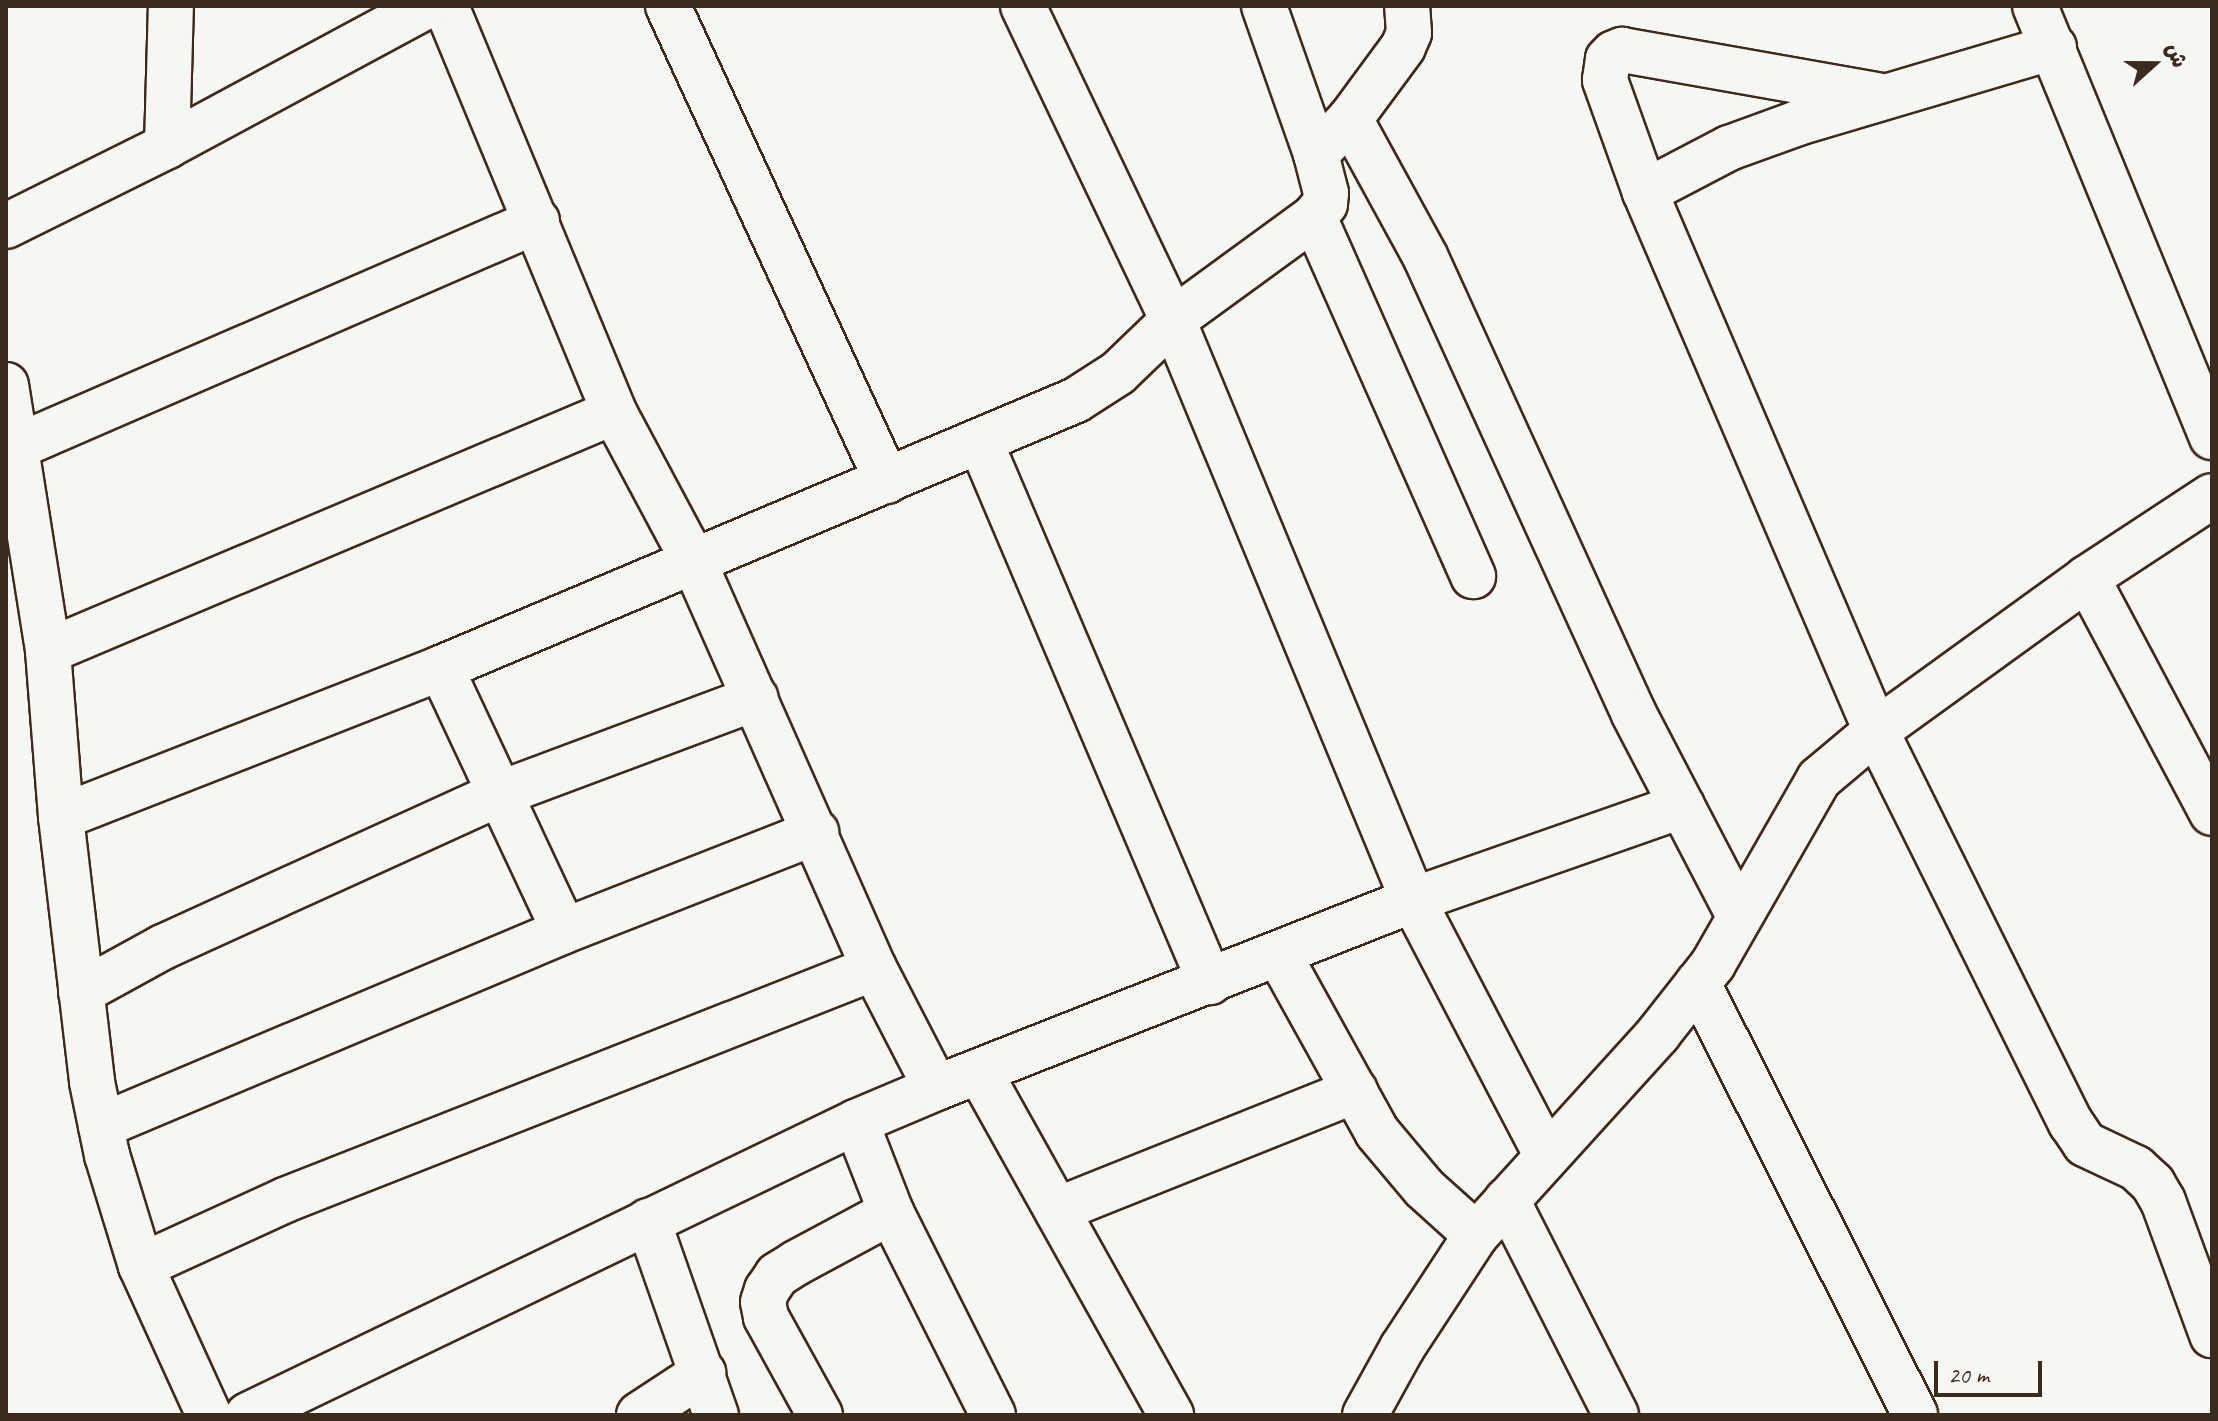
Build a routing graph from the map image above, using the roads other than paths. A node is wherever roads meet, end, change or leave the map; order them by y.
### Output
1 (171, 6) edge
2 (427, 6) edge
3 (446, 6) edge
4 (668, 6) edge
5 (1023, 6) edge
6 (1264, 6) edge
7 (1407, 6) edge
8 (2035, 6) edge
9 (2054, 47) junction
10 (1883, 96) junction
11 (1350, 119) junction
12 (167, 146) junction
13 (1316, 154) junction
14 (1645, 192) junction
15 (1314, 217) junction
16 (537, 221) junction
17 (6, 226) edge
18 (1173, 320) junction
19 (6, 385) edge
20 (614, 412) junction
21 (2212, 437) edge
22 (980, 441) junction
23 (16, 447) junction
24 (887, 481) junction
25 (2212, 496) edge
26 (694, 562) junction
27 (1473, 576) dead end
28 (2087, 578) junction
29 (48, 651) junction
30 (441, 668) junction
31 (756, 698) junction
32 (1876, 731) junction
33 (499, 794) junction
34 (1682, 806) junction
35 (2212, 813) edge
36 (61, 817) junction
37 (816, 832) junction
38 (1413, 900) junction
39 (1739, 916) junction
40 (564, 931) junction
41 (1279, 955) junction
42 (874, 968) junction
43 (1210, 982) junction
44 (1698, 983) junction
45 (81, 992) junction
46 (979, 1071) junction
47 (936, 1088) junction
48 (1355, 1091) junction
49 (856, 1122) junction
50 (101, 1126) junction
51 (1547, 1156) junction
52 (1507, 1200) junction
53 (1057, 1210) junction
54 (891, 1212) junction
55 (648, 1221) junction
56 (1476, 1235) junction
57 (141, 1266) junction
58 (2212, 1335) edge
59 (703, 1373) junction
60 (1614, 1414) edge
61 (209, 1415) edge
62 (248, 1415) edge
63 (639, 1415) edge
64 (716, 1415) edge
65 (820, 1415) edge
66 (993, 1415) edge
67 (1171, 1415) edge
68 (1365, 1415) edge
69 (1915, 1415) edge

1 - 12 street
2 - 12 street
3 - 16 street
4 - 24 street
5 - 18 street
6 - 13 street
7 - 11 street
8 - 9 street
9 - 10 street
9 - 21 street
10 - 14 street
10 - 14 street
11 - 13 street
11 - 34 street
12 - 17 street
13 - 15 street
14 - 32 street
15 - 18 street
15 - 27 street
16 - 20 street
16 - 23 street
18 - 22 street
18 - 38 street
19 - 23 street
20 - 26 street
20 - 29 street
22 - 24 street
22 - 43 street
23 - 29 street
24 - 26 street
25 - 28 street
26 - 30 street
26 - 31 street
28 - 32 street
28 - 35 street
29 - 36 street
30 - 33 street
30 - 36 street
31 - 33 street
31 - 37 street
32 - 39 street
32 - 58 street
33 - 40 street
33 - 45 street
34 - 38 street
34 - 39 street
36 - 45 street
37 - 40 street
37 - 42 street
38 - 41 street
38 - 51 street
39 - 44 street
40 - 50 street
41 - 43 street
41 - 48 street
42 - 47 street
42 - 57 street
43 - 46 street
44 - 51 street
44 - 69 street
45 - 50 street
46 - 47 street
46 - 53 street
47 - 49 street
48 - 53 street
48 - 56 street
49 - 54 street
49 - 55 street
50 - 57 street
51 - 52 street
52 - 56 street
52 - 60 street
53 - 67 street
54 - 65 street
54 - 66 street
55 - 59 street
55 - 62 street
56 - 68 street
57 - 61 street
59 - 63 street
59 - 64 street

